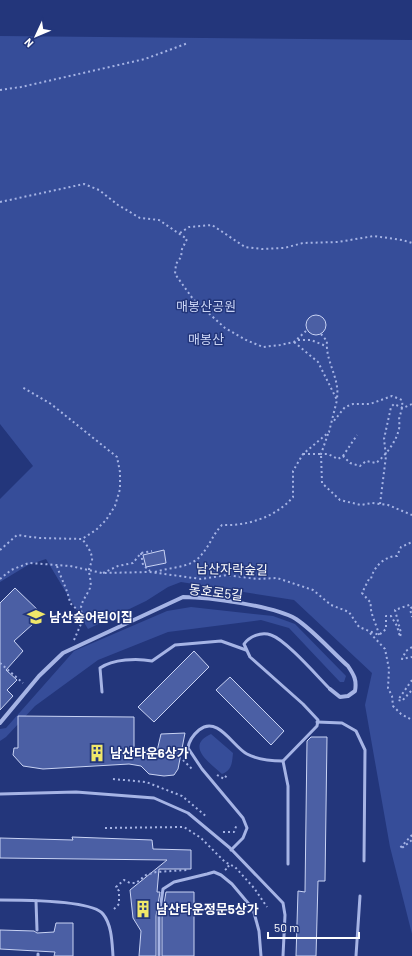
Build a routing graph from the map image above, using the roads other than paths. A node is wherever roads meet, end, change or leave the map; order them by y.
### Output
1 (246, 650) junction
2 (330, 689) joint
3 (102, 692) dead end
4 (0, 722) edge
5 (317, 722) junction
6 (283, 761) junction
7 (0, 794) edge
8 (231, 850) junction
9 (364, 861) dead end
10 (288, 864) dead end
11 (360, 896) dead end
12 (0, 900) edge
13 (36, 901) junction
14 (37, 930) dead end
15 (114, 956) edge
16 (159, 956) edge
17 (261, 956) edge
18 (284, 956) edge
19 (356, 956) edge

1 - 2 lane
1 - 3 lane
1 - 5 lane
2 - 4 street, 동호로5길
5 - 6 lane
5 - 9 lane
6 - 8 lane
6 - 10 lane
7 - 8 lane
8 - 18 lane
11 - 19 lane
12 - 13 lane
13 - 14 lane
13 - 15 lane
16 - 17 lane

